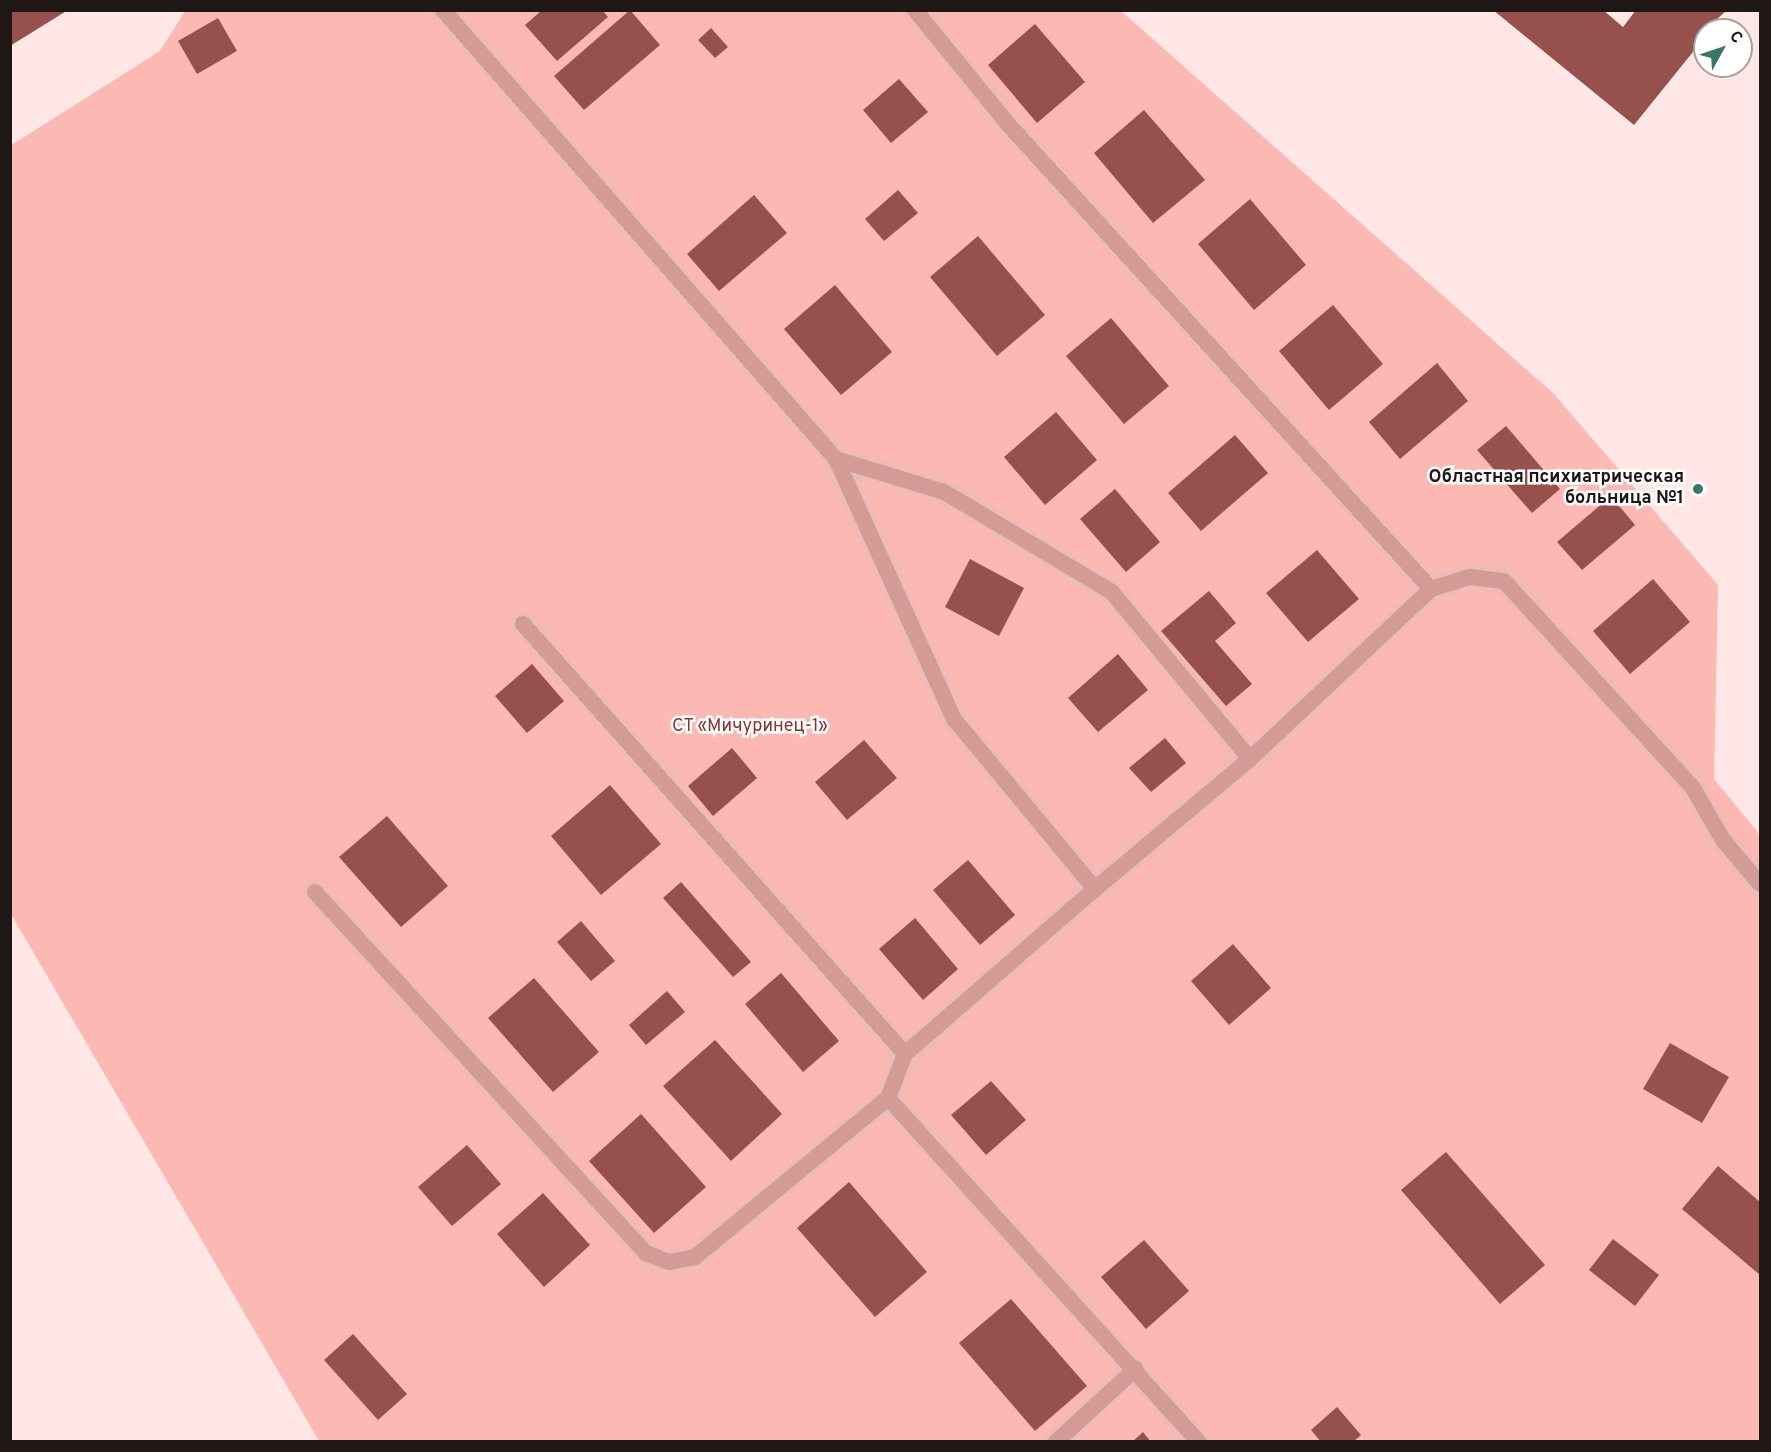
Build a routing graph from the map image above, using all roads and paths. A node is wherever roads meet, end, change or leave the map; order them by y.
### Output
1 (443, 10) edge
2 (915, 10) edge
3 (836, 459) junction
4 (1431, 590) junction
5 (523, 624) dead end
6 (1250, 759) junction
7 (1761, 884) edge
8 (1095, 889) junction
9 (315, 892) dead end
10 (905, 1054) junction
11 (888, 1098) junction
12 (1135, 1369) junction
13 (1056, 1442) edge
14 (1199, 1442) edge

1 - 3 lane
2 - 4 lane
3 - 6 lane
3 - 8 lane
4 - 6 lane
4 - 7 lane
5 - 10 lane
6 - 8 lane
8 - 10 lane
9 - 11 lane
10 - 11 lane
11 - 12 lane
12 - 13 lane
12 - 14 lane

